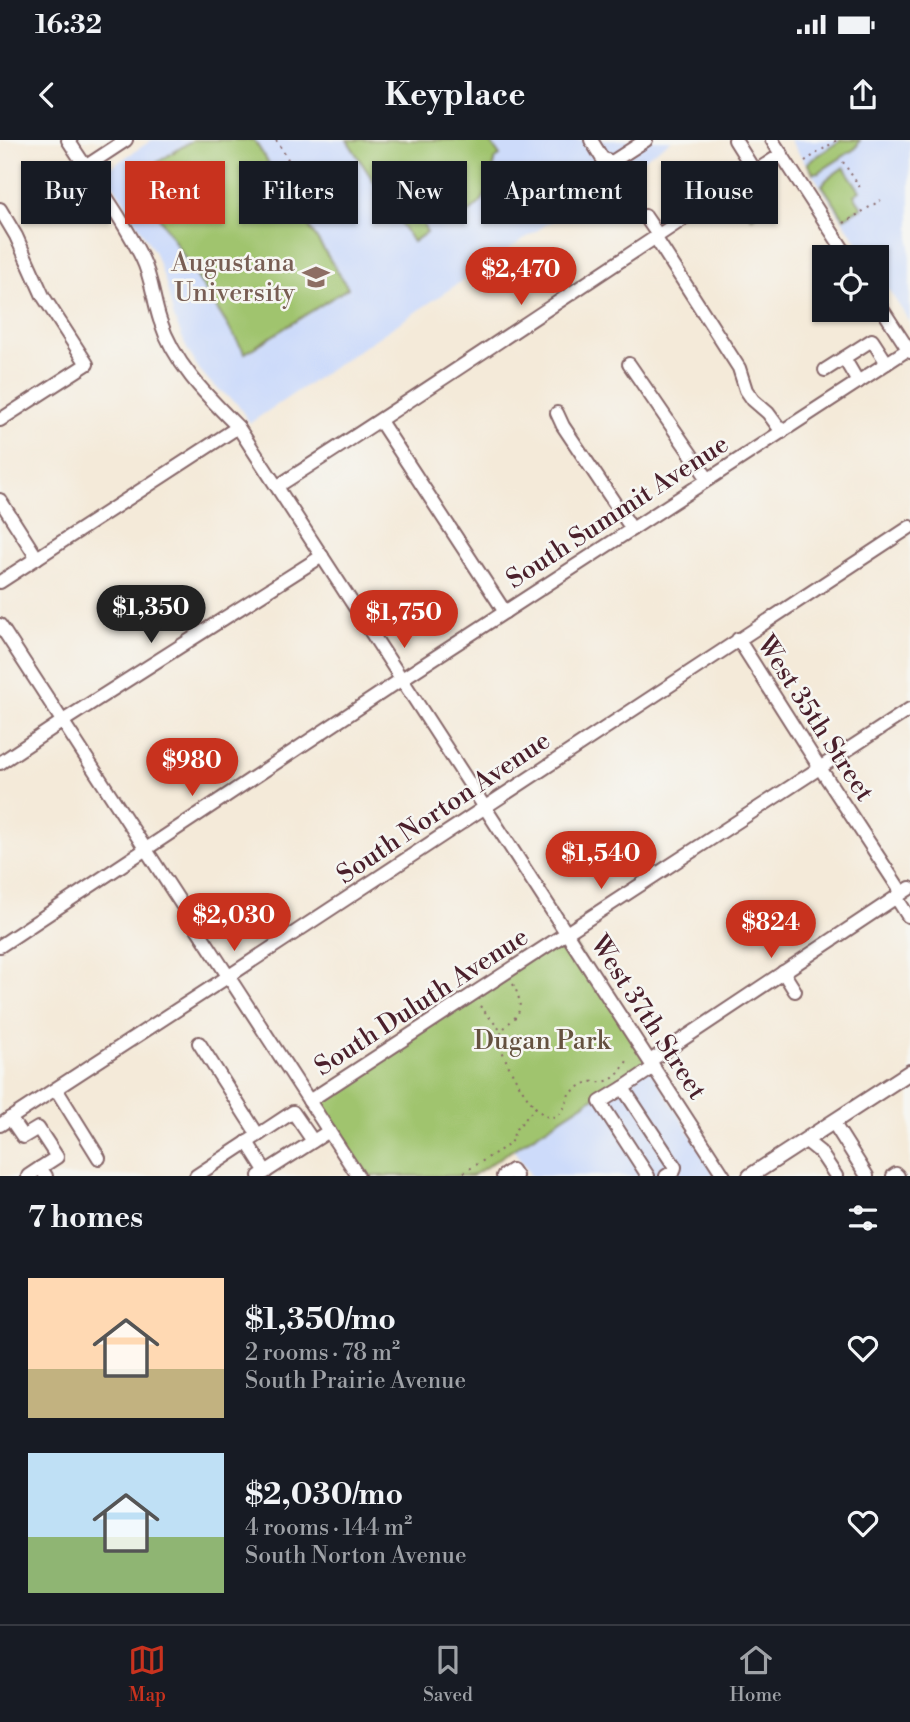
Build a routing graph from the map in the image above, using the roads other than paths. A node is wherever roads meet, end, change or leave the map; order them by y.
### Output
1 (68, 140) edge
2 (126, 140) edge
3 (591, 140) edge
4 (646, 140) edge
5 (735, 140) edge
6 (772, 140) edge
7 (782, 154) junction
8 (81, 161) edge
9 (94, 161) edge
10 (748, 161) edge
11 (772, 161) edge
12 (111, 207) edge
13 (0, 209) edge
14 (647, 220) edge
15 (675, 224) edge
16 (656, 236) junction
17 (840, 245) edge
18 (889, 319) edge
19 (909, 350) edge
20 (844, 358) junction
21 (887, 363) junction
22 (629, 364) dead end
23 (825, 370) dead end
24 (858, 382) junction
25 (557, 412) dead end
26 (0, 420) edge
27 (380, 421) junction
28 (238, 427) junction
29 (782, 432) junction
30 (708, 480) junction
31 (278, 486) junction
32 (0, 500) edge
33 (910, 527) edge
34 (632, 529) junction
35 (322, 556) junction
36 (37, 558) junction
37 (0, 582) edge
38 (505, 612) junction
39 (0, 625) edge
40 (738, 639) junction
41 (402, 678) junction
42 (910, 709) edge
43 (63, 721) junction
44 (0, 763) edge
45 (820, 768) junction
46 (485, 807) junction
47 (146, 849) junction
48 (903, 892) edge
49 (910, 915) edge
50 (567, 933) junction
51 (0, 946) edge
52 (783, 972) junction
53 (229, 976) junction
54 (795, 991) dead end
55 (199, 1043) dead end
56 (652, 1064) junction
57 (910, 1072) edge
58 (622, 1088) junction
59 (56, 1089) junction
60 (309, 1101) junction
61 (5, 1121) edge
62 (833, 1122) junction
63 (329, 1131) junction
64 (253, 1139) junction
65 (805, 1140) junction
66 (313, 1141) junction
67 (99, 1158) dead end
68 (43, 1172) edge
69 (263, 1174) edge
70 (28, 1176) edge
71 (196, 1176) edge
72 (358, 1176) edge
73 (503, 1176) edge
74 (516, 1176) edge
75 (648, 1176) edge
76 (667, 1176) edge
77 (724, 1176) edge
78 (750, 1176) edge
79 (836, 1176) edge
80 (867, 1176) edge

1 - 8 street, West 37th Street
2 - 9 street
3 - 4 street
5 - 10 street
6 - 7 street
7 - 11 street
7 - 17 street
12 - 28 street, West 37th Street
13 - 26 street
14 - 16 street
15 - 16 street
16 - 27 street
16 - 29 street
18 - 19 street
19 - 21 street, South Summit Avenue
20 - 21 street
20 - 23 street
20 - 24 street
21 - 24 street, South Summit Avenue
22 - 30 street
24 - 29 street, South Summit Avenue
25 - 34 street
27 - 31 street
27 - 38 street
28 - 31 street, West 37th Street
28 - 36 street
29 - 30 street, South Summit Avenue
30 - 34 street, South Summit Avenue
31 - 35 street, West 37th Street
32 - 36 street
33 - 40 street, South Norton Avenue
34 - 38 street, South Summit Avenue
35 - 41 street, West 37th Street
35 - 43 street
36 - 37 street
38 - 41 street, South Summit Avenue
39 - 43 street
40 - 45 street, West 35th Street
40 - 46 street, South Norton Avenue
41 - 46 street, West 37th Street
41 - 47 street, South Summit Avenue
42 - 45 street, South Duluth Avenue
43 - 44 street
43 - 47 street
45 - 48 street, West 35th Street
45 - 50 street, South Duluth Avenue
46 - 50 street, West 37th Street
46 - 53 street, South Norton Avenue
47 - 51 street, South Summit Avenue
47 - 53 street
48 - 49 street, West 35th Street
48 - 52 street
50 - 56 street, West 37th Street
50 - 60 street, South Duluth Avenue
52 - 54 street
52 - 56 street
53 - 59 street, South Norton Avenue
53 - 60 street
55 - 64 street
56 - 58 street
56 - 77 street, West 37th Street
57 - 62 main road
58 - 75 street
58 - 76 street
59 - 61 street, South Norton Avenue
59 - 67 street
60 - 63 street
61 - 68 street
62 - 65 main road
62 - 80 street
63 - 66 street
63 - 72 street
64 - 66 street
64 - 69 street
64 - 71 street
65 - 78 main road
65 - 79 street
66 - 69 street
68 - 70 street
73 - 74 street

